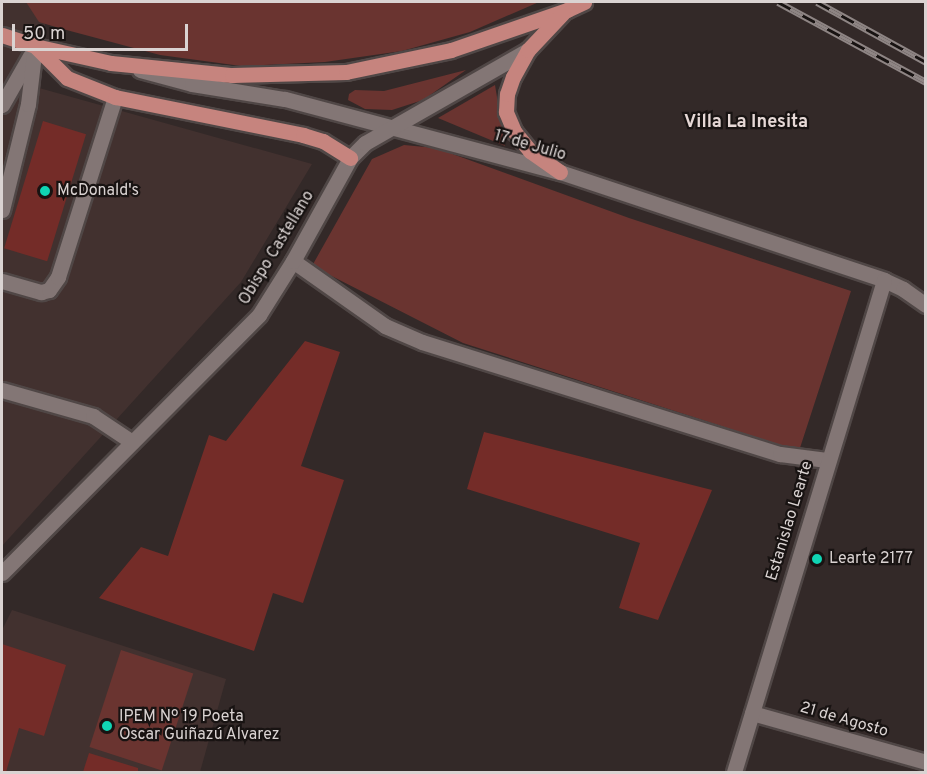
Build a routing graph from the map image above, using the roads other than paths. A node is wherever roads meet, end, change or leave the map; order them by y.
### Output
1 (584, 2) edge
2 (567, 10) junction
3 (2, 35) edge
4 (35, 46) junction
5 (528, 50) junction
6 (111, 63) junction
7 (115, 97) junction
8 (2, 105) edge
9 (393, 127) junction
10 (350, 158) junction
11 (560, 172) junction
12 (2, 210) edge
13 (293, 261) junction
14 (884, 280) junction
15 (2, 281) edge
16 (926, 305) edge
17 (2, 390) edge
18 (132, 442) junction
19 (827, 460) junction
20 (2, 573) edge
21 (752, 713) junction
22 (926, 762) edge
23 (734, 772) edge

1 - 2 main road
2 - 5 main road
2 - 6 main road
3 - 4 main road
4 - 6 main road
4 - 7 main road
4 - 8 street
4 - 12 street
5 - 9 street, Obispo Castellano
5 - 11 main road
6 - 9 street, 17 de Julio
7 - 10 main road
7 - 15 street
9 - 10 street, Obispo Castellano
9 - 11 street, 17 de Julio
10 - 13 street, Obispo Castellano
11 - 14 street, 17 de Julio
13 - 18 street, Obispo Castellano
13 - 19 street
14 - 16 street, 17 de Julio
14 - 19 street, Estanislao Learte
17 - 18 street
18 - 20 street, Obispo Castellano
19 - 21 street, Estanislao Learte
21 - 22 street, 21 de Agosto
21 - 23 street, Estanislao Learte

